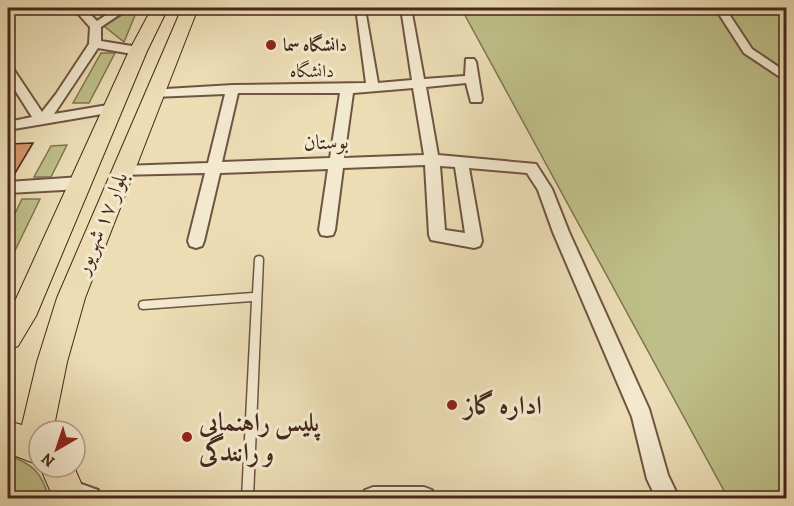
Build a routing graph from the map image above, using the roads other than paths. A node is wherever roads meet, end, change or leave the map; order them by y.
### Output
1 (78, 8) edge
2 (124, 8) edge
3 (160, 8) edge
4 (190, 8) edge
5 (406, 8) edge
6 (720, 8) edge
7 (360, 9) edge
8 (96, 27) junction
9 (95, 44) junction
10 (138, 51) junction
11 (470, 62) dead end
12 (8, 70) edge
13 (786, 76) edge
14 (471, 79) junction
15 (417, 83) junction
16 (373, 87) junction
17 (233, 89) junction
18 (347, 89) junction
19 (153, 93) junction
20 (476, 99) dead end
21 (114, 108) junction
22 (41, 121) junction
23 (8, 126) edge
24 (432, 160) junction
25 (335, 162) junction
26 (460, 162) junction
27 (215, 167) junction
28 (122, 171) junction
29 (81, 183) junction
30 (8, 188) edge
31 (327, 230) dead end
32 (196, 242) dead end
33 (259, 259) dead end
34 (258, 297) junction
35 (143, 305) dead end
36 (17, 309) edge
37 (8, 337) edge
38 (52, 419) edge
39 (247, 498) edge
40 (373, 498) edge
41 (397, 498) edge
42 (424, 498) edge
43 (668, 498) edge

1 - 8 street
2 - 8 street
3 - 10 main road, بلوار ١٧ شهریور
4 - 19 main road, بلوار ١٧ شهریور
5 - 15 street
6 - 13 street
7 - 16 street
8 - 9 street
9 - 10 street
9 - 22 street
10 - 21 main road, بلوار ١٧ شهریور
11 - 14 street
12 - 22 street
14 - 15 street, دانشگاه
14 - 20 street
15 - 16 street, دانشگاه
15 - 24 street
16 - 18 street, دانشگاه
17 - 18 street, دانشگاه
17 - 19 street, دانشگاه
17 - 27 street
18 - 25 street
19 - 28 main road, بلوار ١٧ شهریور
21 - 22 street
21 - 29 main road, بلوار ١٧ شهریور
22 - 23 street
24 - 25 street, بوستان
24 - 26 street, بوستان
24 - 26 street
25 - 27 street, بوستان
25 - 31 street
26 - 43 street, بوستان
27 - 28 street, بوستان
27 - 32 street
28 - 38 main road, بلوار ١٧ شهریور
29 - 30 street
29 - 36 main road, بلوار ١٧ شهریور
33 - 34 lane
34 - 35 lane
34 - 39 lane
36 - 37 main road, بلوار ١٧ شهریور
40 - 41 street
41 - 42 street

